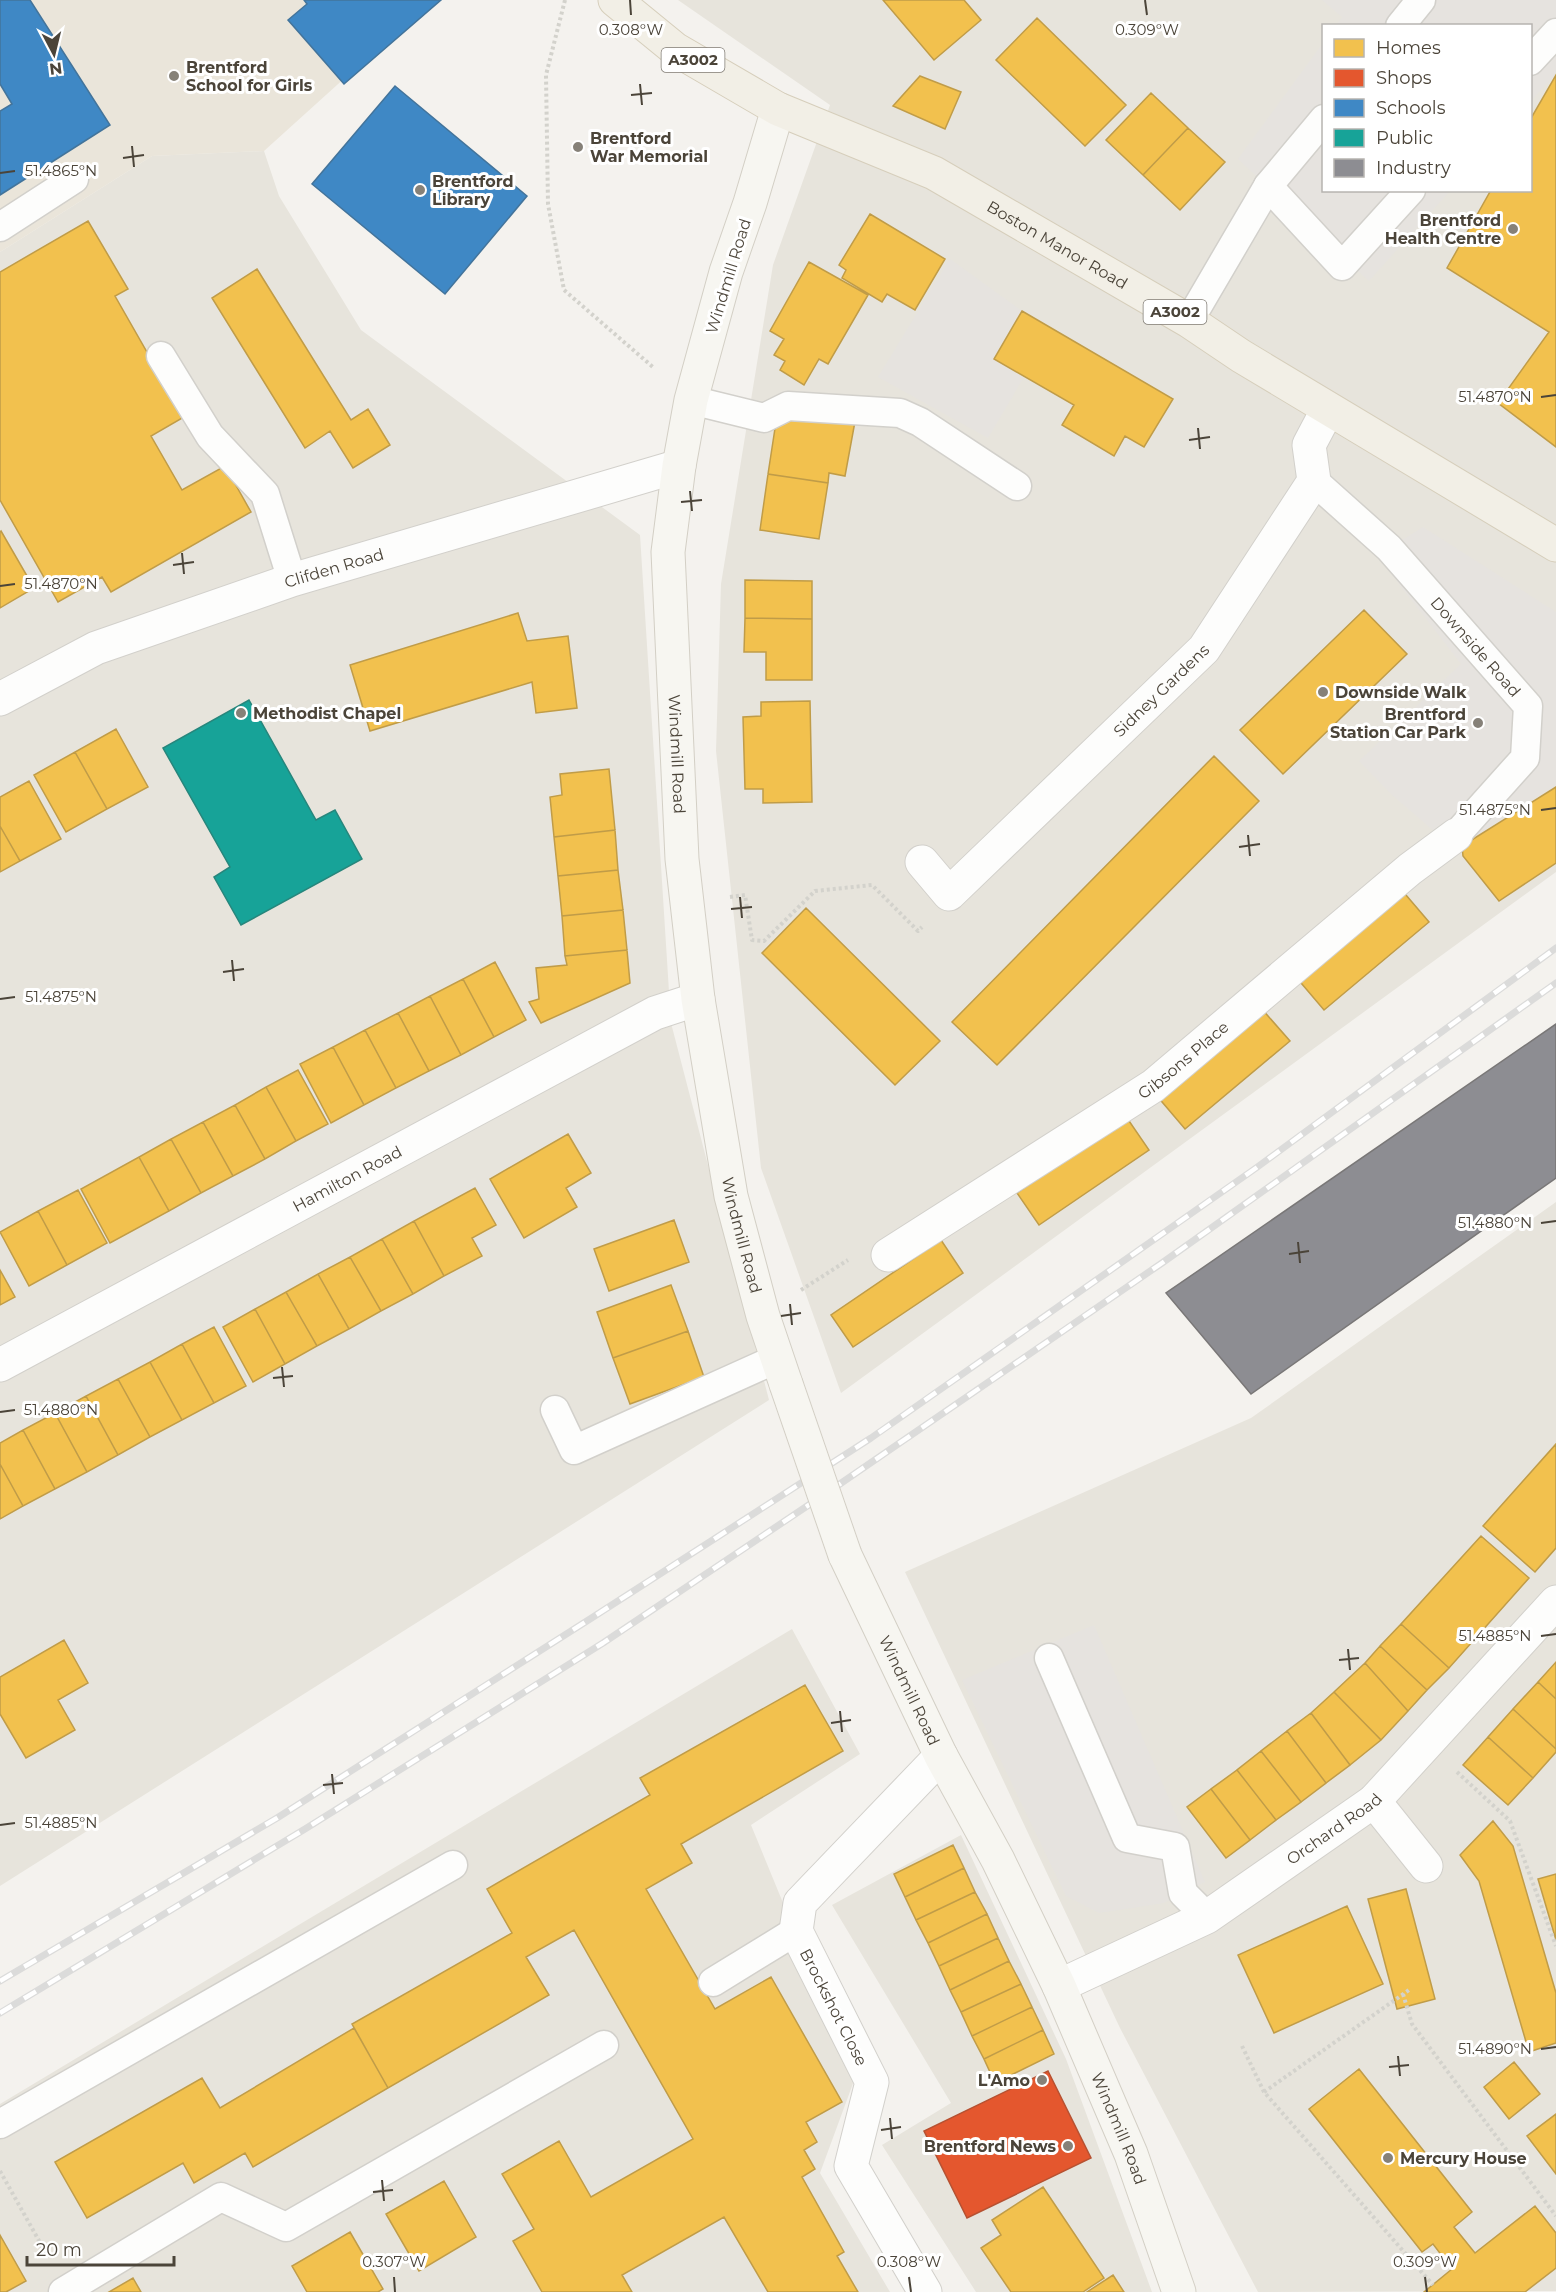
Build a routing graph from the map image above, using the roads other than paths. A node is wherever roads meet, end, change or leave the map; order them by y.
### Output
1 (615, 0) edge
2 (1420, 0) edge
3 (1402, 24) edge
4 (1556, 33) edge
5 (1532, 58) edge
6 (778, 109) junction
7 (1322, 120) edge
8 (74, 180) dead end
9 (1268, 186) junction
10 (1409, 192) edge
11 (0, 226) edge
12 (1189, 321) junction
13 (161, 356) dead end
14 (691, 400) junction
15 (1328, 409) junction
16 (679, 466) junction
17 (1314, 481) junction
18 (1017, 486) dead end
19 (1556, 545) edge
20 (292, 580) junction
21 (0, 699) edge
22 (1456, 835) joint
23 (922, 862) dead end
24 (698, 999) junction
25 (888, 1255) dead end
26 (0, 1365) edge
27 (781, 1372) junction
28 (555, 1410) dead end
29 (1556, 1602) edge
30 (1049, 1658) dead end
31 (941, 1756) junction
32 (1374, 1802) junction
33 (453, 1865) dead end
34 (1426, 1866) dead end
35 (1207, 1917) junction
36 (796, 1931) junction
37 (713, 1982) dead end
38 (1059, 1986) junction
39 (604, 2045) dead end
40 (0, 2124) edge
41 (64, 2291) edge
42 (925, 2292) edge
43 (1179, 2292) edge

1 - 6 main road, Boston Manor Road / A3002
2 - 3 lane
4 - 5 lane
6 - 12 main road, Boston Manor Road / A3002
6 - 14 main road, Windmill Road
7 - 9 lane
8 - 11 lane
9 - 10 lane
9 - 12 lane
12 - 15 main road, Boston Manor Road / A3002
13 - 20 lane
14 - 16 main road, Windmill Road
14 - 18 lane
15 - 17 street
15 - 19 main road, Boston Manor Road / A3002
16 - 20 street, Clifden Road
16 - 24 main road, Windmill Road
17 - 22 lane, Downside Road
17 - 23 street, Sidney Gardens
20 - 21 street, Clifden Road
22 - 25 street, Gibsons Place
24 - 26 street, Hamilton Road
24 - 27 main road, Windmill Road
27 - 28 lane
27 - 31 main road, Windmill Road, bridge
29 - 32 street, Orchard Road
30 - 35 lane
31 - 36 street, Brockshot Close
31 - 38 main road, Windmill Road
32 - 34 street
32 - 35 street, Orchard Road
33 - 40 lane
35 - 38 street, Orchard Road
36 - 37 lane
36 - 42 street, Brockshot Close
38 - 43 main road, Windmill Road
39 - 41 lane

